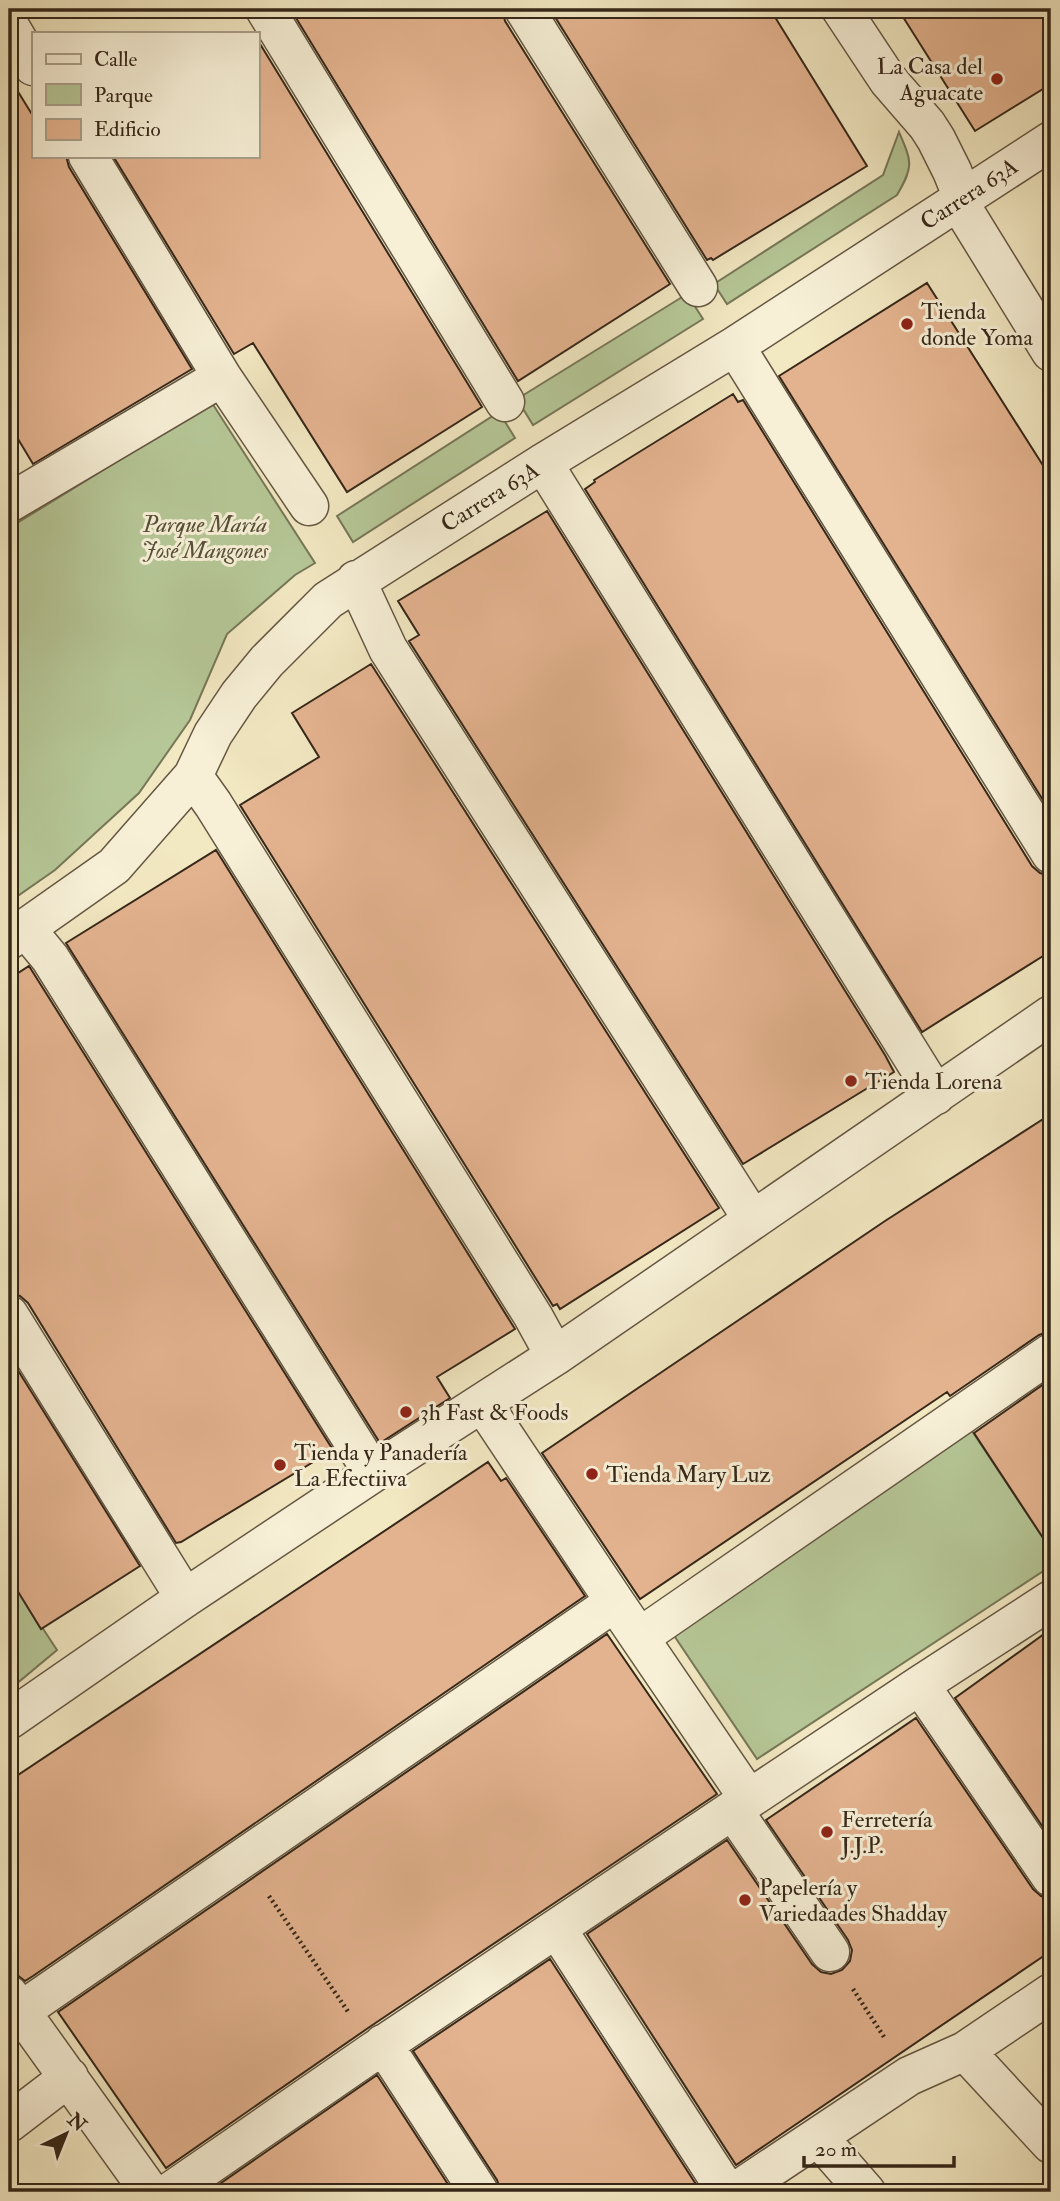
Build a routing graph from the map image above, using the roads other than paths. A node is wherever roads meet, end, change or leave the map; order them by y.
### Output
1 (265, 9) edge
2 (524, 9) edge
3 (841, 9) edge
4 (9, 25) edge
5 (32, 64) edge
6 (1051, 141) edge
7 (89, 158) edge
8 (960, 199) junction
9 (698, 287) dead end
10 (735, 346) junction
11 (1051, 352) edge
12 (222, 377) junction
13 (505, 402) dead end
14 (543, 463) junction
15 (11, 495) edge
16 (310, 506) dead end
17 (356, 580) junction
18 (193, 776) junction
19 (1051, 854) edge
20 (18, 935) edge
21 (1051, 1014) edge
22 (936, 1095) junction
23 (752, 1220) junction
24 (9, 1315) edge
25 (1051, 1353) edge
26 (555, 1356) junction
27 (483, 1404) junction
28 (373, 1473) junction
29 (185, 1598) junction
30 (1051, 1601) edge
31 (615, 1602) junction
32 (640, 1637) junction
33 (920, 1685) junction
34 (9, 1720) edge
35 (741, 1804) junction
36 (1051, 1877) edge
37 (557, 1929) junction
38 (830, 1952) road end
39 (1051, 1993) edge
40 (15, 2003) edge
41 (379, 2048) junction
42 (965, 2051) junction
43 (69, 2077) junction
44 (9, 2123) edge
45 (819, 2138) junction
46 (1051, 2144) edge
47 (150, 2192) edge
48 (170, 2192) edge
49 (479, 2192) edge
50 (727, 2192) edge
51 (735, 2192) edge
52 (866, 2192) edge

1 - 13 street
2 - 9 street
3 - 8 street
4 - 5 street
6 - 8 street, Carrera 63A
7 - 12 street
8 - 10 street, Carrera 63A
8 - 11 street
10 - 14 street, Carrera 63A
10 - 19 street
12 - 15 street
12 - 16 street
14 - 17 street, Carrera 63A
14 - 22 street
17 - 18 street, Carrera 63A
17 - 23 street
18 - 20 street, Carrera 63A
18 - 26 street
20 - 28 street
21 - 22 street
22 - 23 street
23 - 26 street
24 - 29 street
25 - 32 street
26 - 27 street
27 - 28 street
27 - 31 street
28 - 29 street
29 - 34 street
30 - 33 street
31 - 32 street
31 - 40 street
32 - 35 street
33 - 35 street
33 - 36 street
35 - 37 street
35 - 38 street
37 - 41 street
37 - 50 street
39 - 42 street
40 - 43 street
41 - 48 street
41 - 49 street
42 - 45 street
42 - 46 street
43 - 44 street
43 - 47 street
45 - 51 street
45 - 52 street

